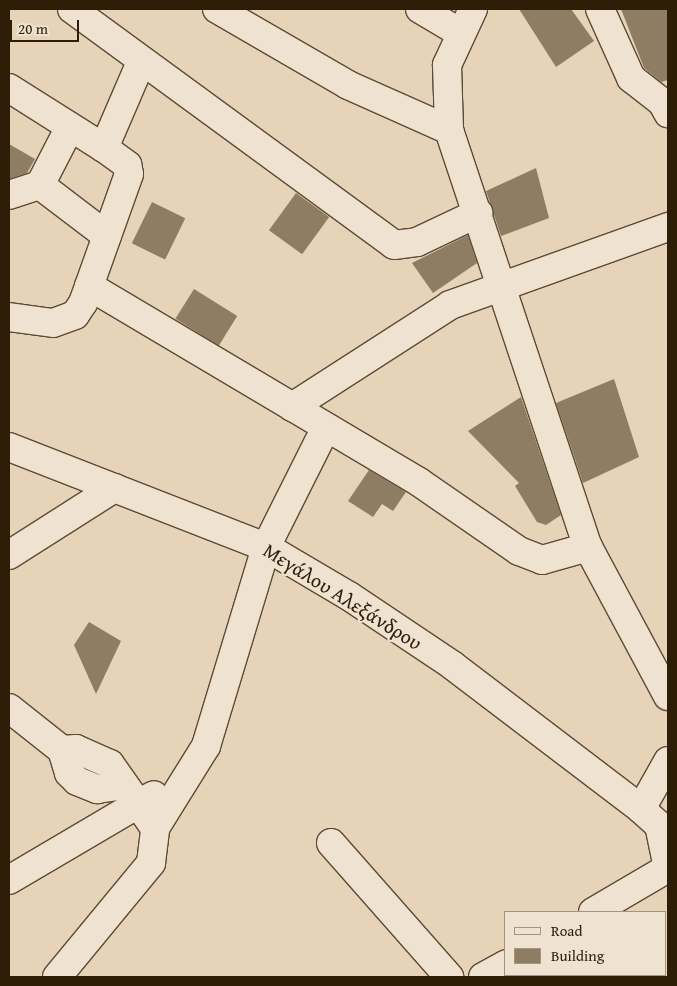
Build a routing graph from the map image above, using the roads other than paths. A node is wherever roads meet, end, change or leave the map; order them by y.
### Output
1 (72, 9) edge
2 (217, 9) edge
3 (420, 9) edge
4 (472, 9) edge
5 (600, 9) edge
6 (459, 32) junction
7 (141, 62) junction
8 (9, 88) edge
9 (668, 113) edge
10 (70, 127) junction
11 (448, 130) junction
12 (104, 148) junction
13 (40, 185) junction
14 (9, 195) edge
15 (478, 213) junction
16 (668, 227) edge
17 (107, 236) junction
18 (502, 285) junction
19 (89, 286) junction
20 (9, 316) edge
21 (292, 407) junction
22 (326, 426) junction
23 (9, 447) edge
24 (114, 488) junction
25 (266, 547) junction
26 (588, 547) junction
27 (9, 555) edge
28 (668, 696) edge
29 (9, 708) edge
30 (668, 761) edge
31 (191, 773) junction
32 (131, 795) junction
33 (656, 818) edge
34 (155, 828) junction
35 (331, 843) dead end
36 (668, 868) edge
37 (9, 880) edge
38 (595, 911) edge
39 (504, 965) edge
40 (57, 977) edge
41 (448, 977) edge
42 (483, 977) edge

1 - 7 street
2 - 11 street
3 - 6 street
4 - 6 street
5 - 9 street
6 - 11 street
7 - 12 street
7 - 15 street
8 - 10 street
10 - 12 street
10 - 13 street
11 - 15 street
12 - 17 street
13 - 14 street
13 - 17 street
15 - 18 street
16 - 18 street
17 - 19 street
18 - 21 street
18 - 26 street
19 - 20 street
19 - 21 street
21 - 22 street
22 - 25 street
22 - 26 street
23 - 24 street, Μεγάλου Αλεξάνδρου
24 - 25 street, Μεγάλου Αλεξάνδρου
24 - 27 street
25 - 31 street
25 - 33 street, Μεγάλου Αλεξάνδρου
26 - 28 street
29 - 32 street
30 - 33 street
31 - 32 street
31 - 34 street
32 - 34 street
32 - 37 street
33 - 36 street
34 - 40 street
35 - 41 street
36 - 38 street
39 - 42 street

